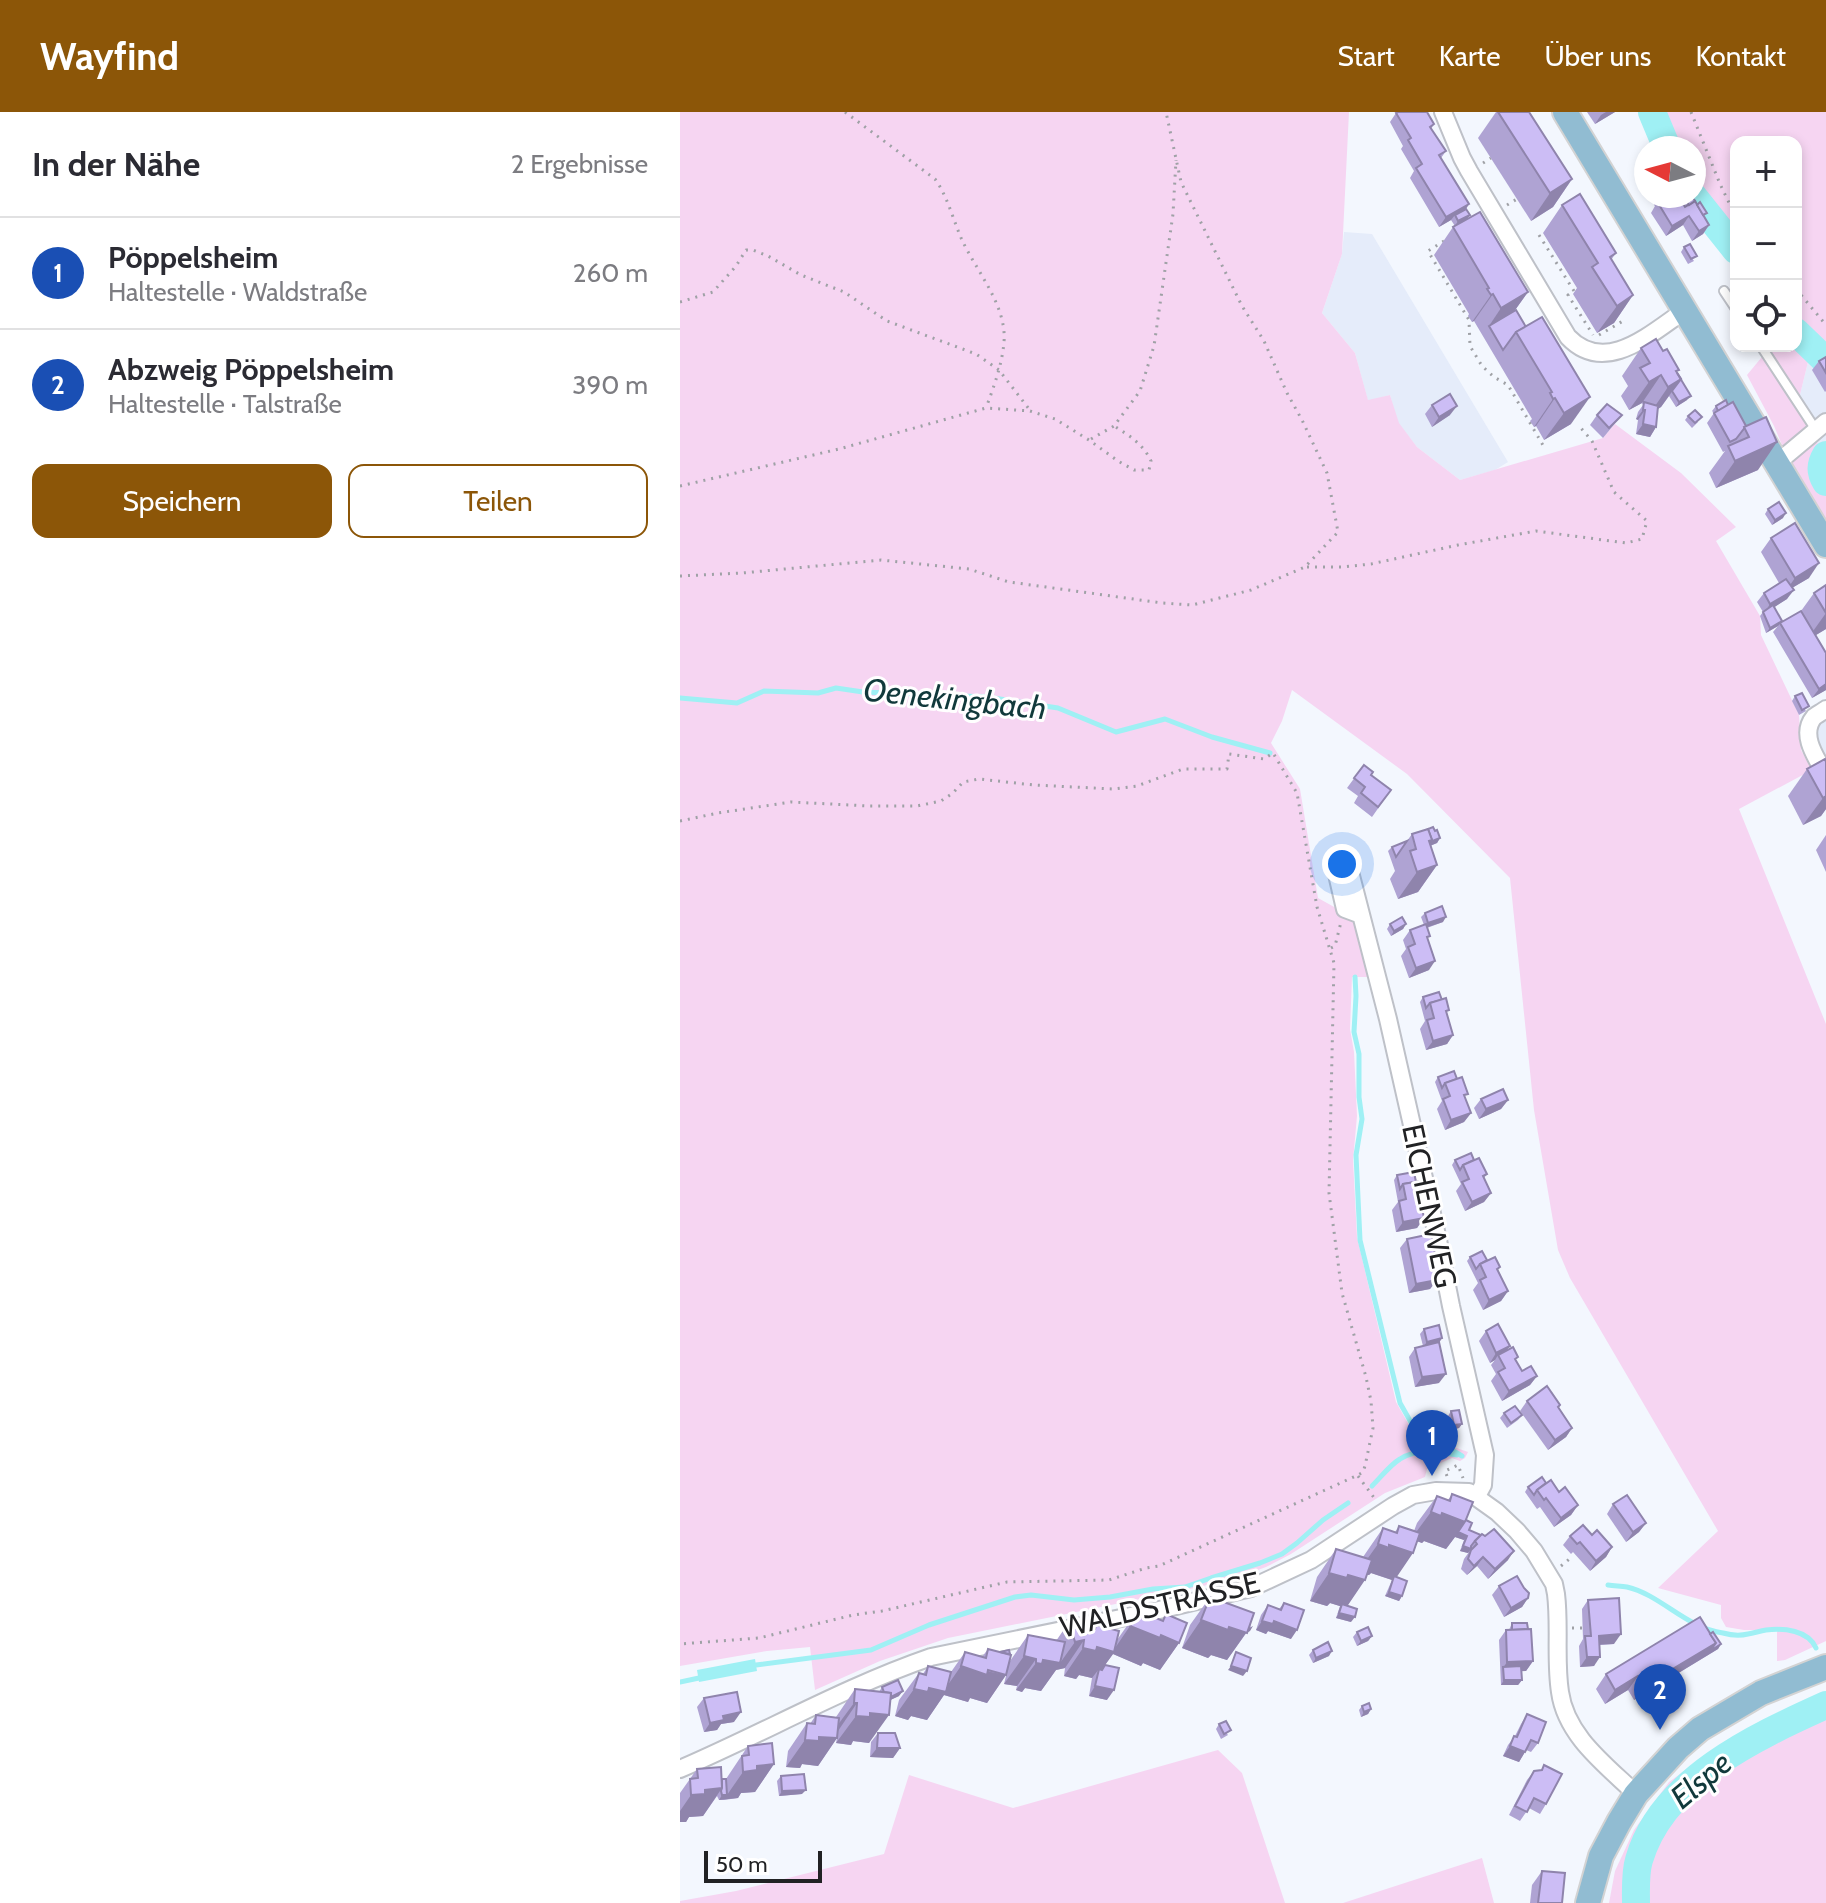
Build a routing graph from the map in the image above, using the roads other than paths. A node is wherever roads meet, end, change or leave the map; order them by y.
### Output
1 (1443, 112) edge
2 (1565, 112) edge
3 (1724, 291) dead end
4 (1730, 300) edge
5 (1684, 311) junction
6 (1766, 352) edge
7 (1821, 426) edge
8 (1777, 463) junction
9 (1826, 545) edge
10 (1826, 709) edge
11 (1826, 775) edge
12 (1353, 912) road end
13 (1477, 1496) junction
14 (1826, 1667) edge
15 (680, 1769) edge
16 (1636, 1794) junction
17 (1588, 1903) edge

1 - 5 street
2 - 5 main road
3 - 4 lane
5 - 8 main road
6 - 7 lane
7 - 8 street
8 - 9 main road
10 - 11 street
12 - 13 street, EICHENWEG
13 - 15 street, WALDSTRASSE
13 - 16 street
14 - 16 main road
16 - 17 main road

